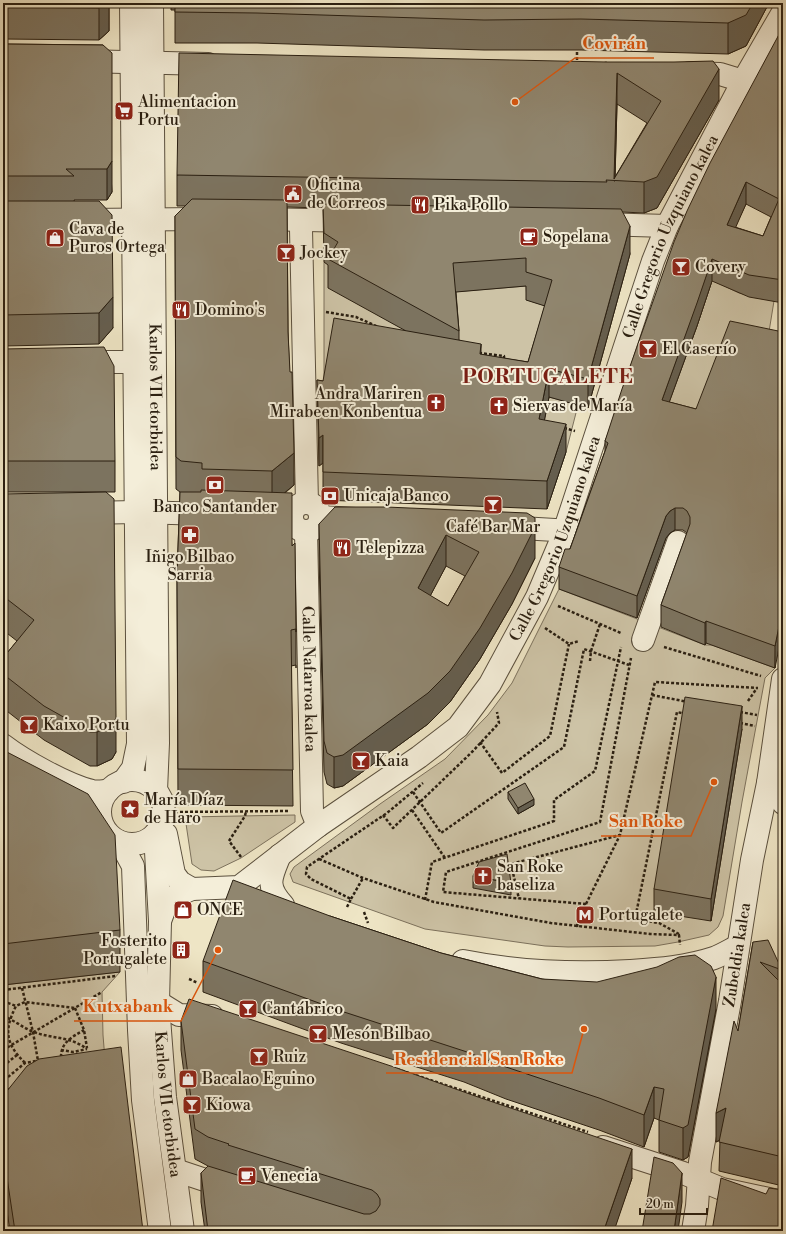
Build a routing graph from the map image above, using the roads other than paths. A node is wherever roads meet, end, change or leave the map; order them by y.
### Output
1 (131, 3) edge
2 (152, 3) edge
3 (780, 23) edge
4 (64, 61) edge
5 (142, 63) junction
6 (226, 64) edge
7 (672, 73) edge
8 (743, 81) junction
9 (143, 219) junction
10 (65, 220) edge
11 (370, 221) edge
12 (584, 224) edge
13 (667, 226) junction
14 (301, 229) dead end
15 (64, 362) edge
16 (135, 362) junction
17 (155, 377) junction
18 (146, 512) junction
19 (67, 513) edge
20 (229, 515) edge
21 (268, 516) edge
22 (306, 517) junction
23 (375, 520) edge
24 (485, 526) edge
25 (555, 530) dead end
26 (678, 542) dead end
27 (633, 641) road end
28 (774, 678) edge
29 (3, 745) edge
30 (3, 767) edge
31 (768, 783) junction
32 (116, 786) junction
33 (156, 791) junction
34 (59, 800) edge
35 (783, 803) edge
36 (81, 810) edge
37 (164, 821) junction
38 (101, 822) junction
39 (318, 826) junction
40 (120, 842) junction
41 (280, 855) junction
42 (239, 887) junction
43 (192, 889) junction
44 (160, 921) junction
45 (738, 946) junction
46 (447, 958) edge
47 (682, 958) junction
48 (130, 980) junction
49 (730, 1001) junction
50 (158, 1002) junction
51 (179, 1015) junction
52 (232, 1022) edge
53 (160, 1031) junction
54 (589, 1137) edge
55 (175, 1170) junction
56 (699, 1180) junction
57 (249, 1194) edge
58 (783, 1202) edge
59 (160, 1231) edge
60 (182, 1231) edge
61 (693, 1231) edge

1 - 5 street, Karlos VII etorbidea
2 - 5 street, Karlos VII etorbidea
3 - 8 street, Calle Gregorio Uzquiano kalea
4 - 5 street
5 - 6 street
5 - 9 street, Karlos VII etorbidea
7 - 8 street
8 - 13 street, Calle Gregorio Uzquiano kalea
9 - 10 street
9 - 11 street
9 - 16 street, Karlos VII etorbidea
9 - 17 street, Karlos VII etorbidea
12 - 13 street
13 - 39 street, Calle Gregorio Uzquiano kalea
14 - 22 street, Calle Nafarroa kalea
15 - 16 street
16 - 17 street
16 - 18 street, Karlos VII etorbidea
17 - 18 street, Karlos VII etorbidea
18 - 19 street
18 - 20 street
18 - 32 street, Karlos VII etorbidea
18 - 33 street, Karlos VII etorbidea
21 - 22 street
22 - 23 street
22 - 39 street, Calle Nafarroa kalea
24 - 25 street
26 - 27 street
28 - 31 street, Zubeldia kalea
29 - 32 street
30 - 34 street
31 - 35 street
31 - 45 street, Zubeldia kalea
32 - 33 street
32 - 38 street
33 - 37 street
36 - 38 street
37 - 40 street
37 - 43 street
37 - 44 street, Karlos VII etorbidea
38 - 40 street
39 - 41 street, Calle Gregorio Uzquiano kalea
40 - 48 street, Karlos VII etorbidea
41 - 42 street, Calle Gregorio Uzquiano kalea
41 - 42 street, Calle Gregorio Uzquiano kalea
42 - 43 street
43 - 44 street
44 - 50 street, Karlos VII etorbidea
45 - 47 street
45 - 49 street, Zubeldia kalea
46 - 47 street
47 - 49 street
48 - 50 street
48 - 59 street, Karlos VII etorbidea
49 - 56 street, Zubeldia kalea
50 - 51 street
50 - 53 street, Karlos VII etorbidea
51 - 52 street
51 - 53 street
53 - 55 street, Karlos VII etorbidea
54 - 56 street
55 - 57 street
55 - 60 street, Karlos VII etorbidea
56 - 58 street
56 - 61 street, Zubeldia kalea

